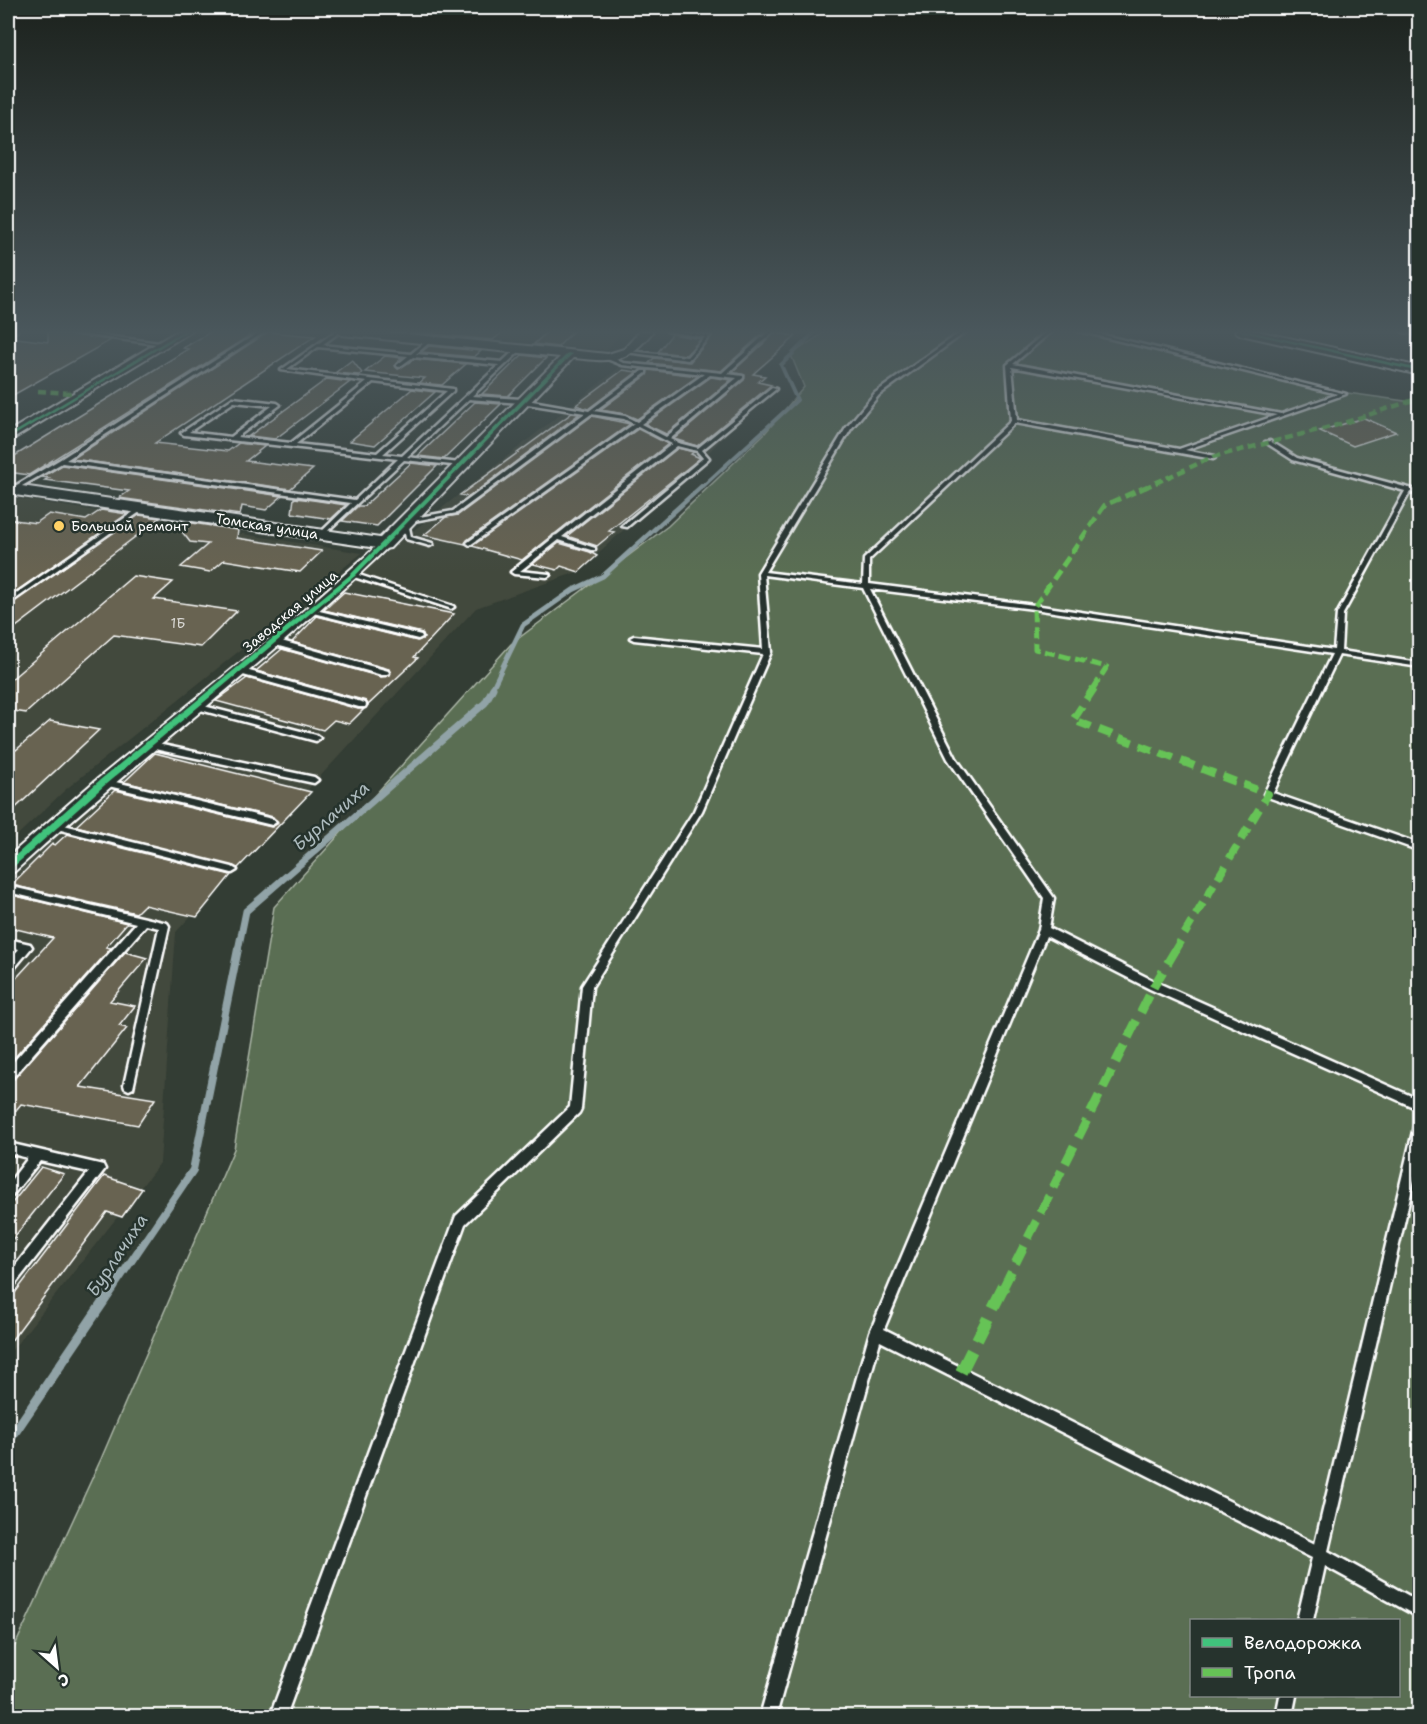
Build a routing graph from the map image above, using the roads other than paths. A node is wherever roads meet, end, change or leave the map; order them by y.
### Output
1 (52, 411) edge
2 (139, 411) edge
3 (216, 411) edge
4 (268, 411) edge
5 (334, 411) edge
6 (427, 411) edge
7 (453, 411) edge
8 (511, 411) edge
9 (588, 411) edge
10 (654, 411) edge
11 (700, 411) edge
12 (746, 411) edge
13 (863, 411) edge
14 (1013, 411) edge
15 (1268, 411) edge
16 (1290, 411) edge
17 (592, 412) junction
18 (1282, 414) junction
19 (1014, 421) junction
20 (636, 424) junction
21 (8, 438) edge
22 (231, 439) junction
23 (667, 439) junction
24 (1268, 442) dead end
25 (676, 444) junction
26 (292, 446) junction
27 (699, 450) junction
28 (1181, 450) junction
29 (378, 455) junction
30 (1213, 457) dead end
31 (403, 458) junction
32 (62, 461) junction
33 (460, 465) junction
34 (10, 489) edge
35 (1408, 490) junction
36 (1419, 493) edge
37 (356, 502) junction
38 (144, 507) junction
39 (405, 521) junction
40 (625, 526) dead end
41 (321, 535) junction
42 (556, 537) junction
43 (470, 543) dead end
44 (384, 544) junction
45 (430, 544) dead end
46 (593, 549) dead end
47 (761, 573) junction
48 (353, 575) junction
49 (547, 575) dead end
50 (866, 587) junction
51 (8, 602) edge
52 (451, 607) dead end
53 (311, 611) junction
54 (418, 637) dead end
55 (634, 638) dead end
56 (275, 642) junction
57 (767, 652) junction
58 (1337, 652) junction
59 (1419, 665) edge
60 (239, 671) junction
61 (385, 673) dead end
62 (362, 705) dead end
63 (196, 706) junction
64 (316, 738) dead end
65 (148, 745) junction
66 (314, 780) dead end
67 (103, 782) junction
68 (272, 822) dead end
69 (52, 825) junction
70 (1419, 848) edge
71 (8, 867) edge
72 (232, 870) dead end
73 (8, 889) edge
74 (144, 921) junction
75 (1044, 930) junction
76 (8, 943) edge
77 (8, 968) edge
78 (8, 1075) edge
79 (129, 1085) dead end
80 (1419, 1105) edge
81 (1419, 1126) edge
82 (8, 1148) edge
83 (38, 1155) junction
84 (8, 1192) edge
85 (8, 1284) edge
86 (876, 1332) junction
87 (1319, 1554) junction
88 (1419, 1611) edge
89 (1305, 1619) edge
90 (1288, 1697) edge
91 (278, 1716) edge
92 (768, 1716) edge
93 (1284, 1716) edge

1 - 21 street
2 - 32 lane
3 - 22 lane
4 - 22 lane
5 - 26 lane
6 - 29 lane
7 - 31 lane
8 - 33 street, Заводская улица
9 - 17 lane
10 - 20 lane
11 - 23 lane
12 - 27 lane
13 - 47 lane
14 - 19 lane
15 - 18 lane
16 - 18 lane
17 - 20 lane
17 - 39 lane
18 - 28 lane
19 - 28 lane
19 - 50 lane
20 - 23 lane
20 - 43 lane
22 - 26 lane
23 - 25 lane
24 - 35 lane
25 - 27 lane
25 - 42 lane
26 - 29 lane
27 - 40 lane
28 - 30 lane
29 - 31 lane
31 - 33 lane
31 - 37 lane
32 - 34 lane
32 - 37 lane
33 - 39 street, Заводская улица
34 - 38 street, Томская улица
35 - 36 lane
35 - 58 lane
37 - 41 lane
38 - 41 street, Томская улица
38 - 51 lane
39 - 44 street, Заводская улица
39 - 45 lane
41 - 44 street, Томская улица
42 - 46 lane
42 - 49 lane
44 - 48 street, Заводская улица
47 - 50 lane
47 - 57 lane
48 - 52 lane
48 - 53 street, Заводская улица
50 - 58 lane
50 - 75 lane
53 - 54 lane
53 - 56 street, Заводская улица
55 - 57 lane
56 - 60 street, Заводская улица
56 - 61 lane
57 - 91 lane
58 - 59 lane
58 - 70 lane
60 - 62 lane
60 - 63 street, Заводская улица
63 - 64 lane
63 - 65 street, Заводская улица
65 - 66 lane
65 - 67 street, Заводская улица
67 - 68 lane
67 - 69 street, Заводская улица
69 - 71 street, Заводская улица
69 - 72 lane
73 - 74 lane
74 - 78 lane
74 - 79 lane
75 - 80 lane
75 - 86 lane
76 - 77 lane
81 - 87 lane
82 - 83 lane
83 - 84 lane
83 - 85 lane
86 - 87 lane
86 - 92 lane
87 - 88 lane
87 - 89 lane
90 - 93 lane

